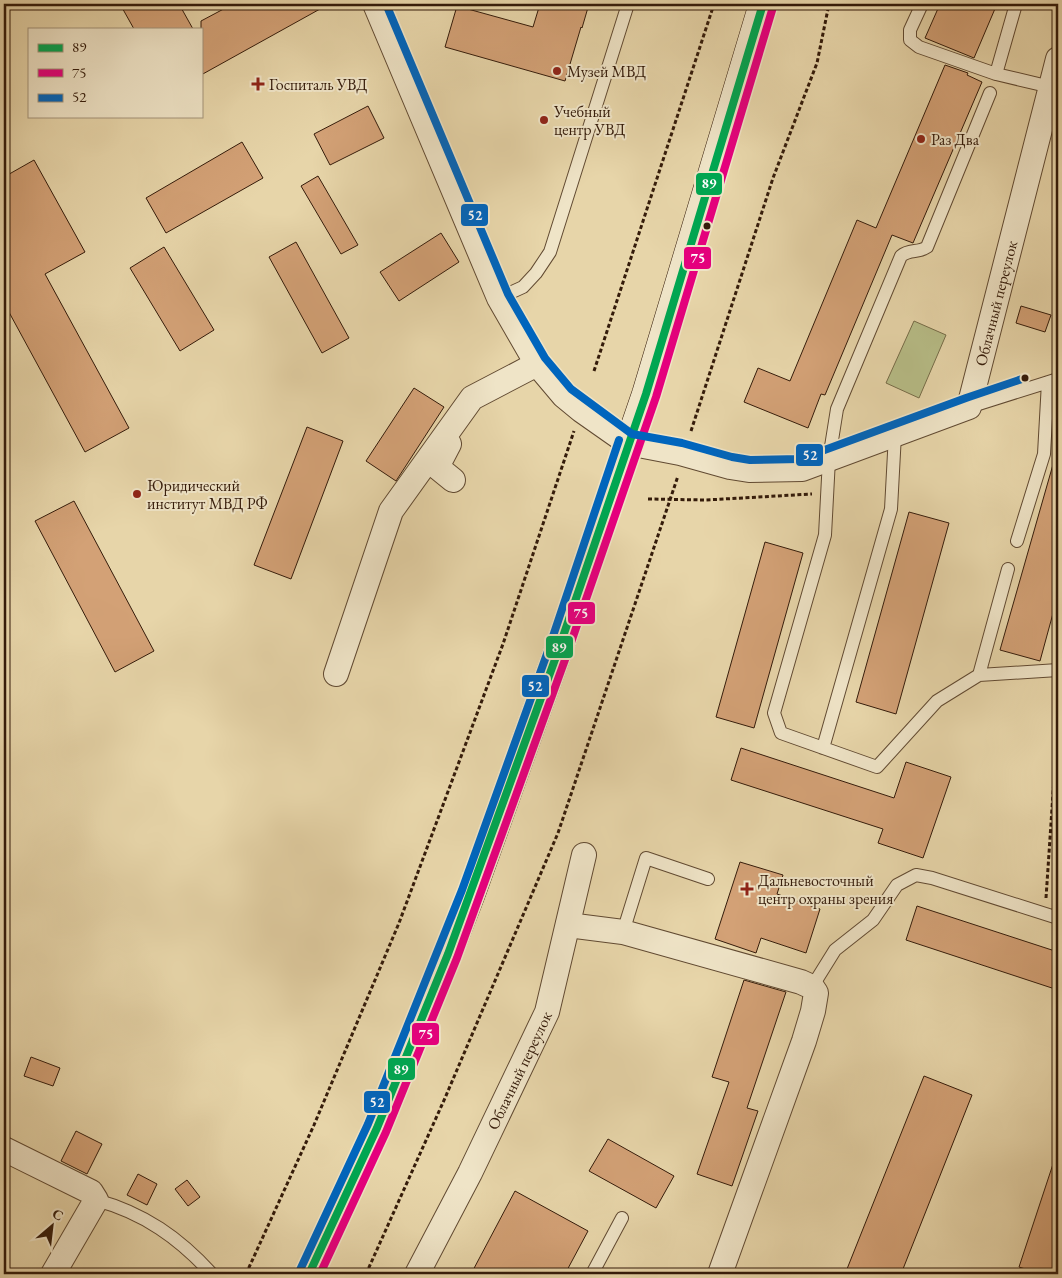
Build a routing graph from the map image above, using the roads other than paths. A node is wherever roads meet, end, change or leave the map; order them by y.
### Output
1 (376, 4) edge
2 (628, 4) edge
3 (763, 4) edge
4 (922, 4) edge
5 (1016, 4) edge
6 (1058, 58) edge
7 (996, 74) junction
8 (1051, 87) junction
9 (990, 93) dead end
10 (499, 298) junction
11 (537, 364) junction
12 (1053, 380) edge
13 (472, 398) junction
14 (969, 406) junction
15 (895, 434) junction
16 (628, 443) junction
17 (829, 460) junction
18 (453, 480) dead end
19 (1017, 541) dead end
20 (1008, 569) dead end
21 (1058, 670) edge
22 (336, 674) dead end
23 (979, 675) junction
24 (823, 748) junction
25 (584, 855) dead end
26 (708, 879) dead end
27 (1058, 918) edge
28 (568, 925) junction
29 (623, 932) junction
30 (812, 987) junction
31 (4, 1149) edge
32 (96, 1200) junction
33 (622, 1218) dead end
34 (53, 1274) edge
35 (212, 1274) edge
36 (309, 1274) edge
37 (418, 1274) edge
38 (592, 1274) edge
39 (720, 1274) edge

1 - 10 street
2 - 10 lane
3 - 16 main road
4 - 7 lane
5 - 7 lane
6 - 8 street, Облачный переулок
7 - 8 lane
8 - 14 street, Облачный переулок
9 - 17 lane
10 - 11 street
11 - 13 street
11 - 16 street
12 - 14 lane
12 - 19 lane
13 - 18 street
13 - 22 street
14 - 15 street
15 - 17 street
15 - 24 lane
16 - 17 street
16 - 36 main road
17 - 24 lane
20 - 23 lane
21 - 23 lane
23 - 24 lane
25 - 28 street, Облачный переулок
26 - 29 lane
27 - 30 lane
28 - 29 street
28 - 37 street, Облачный переулок
29 - 30 street
30 - 39 street
31 - 32 street
32 - 34 street
32 - 35 lane
33 - 38 lane

